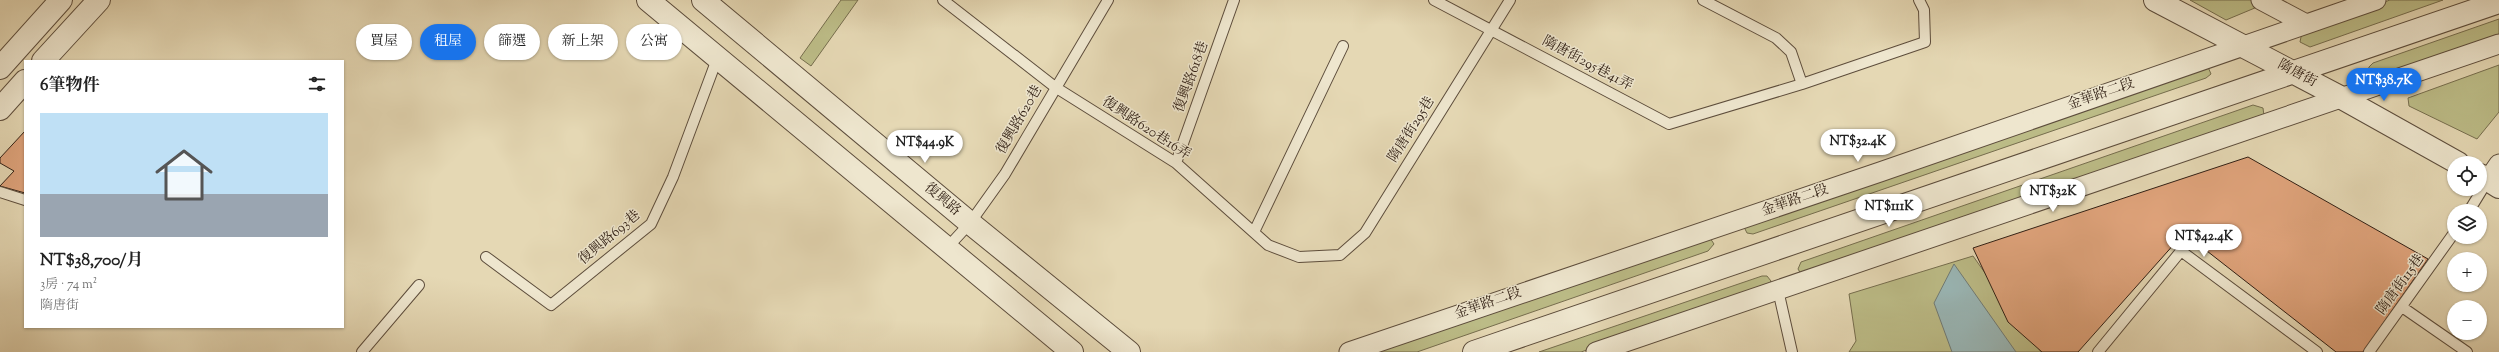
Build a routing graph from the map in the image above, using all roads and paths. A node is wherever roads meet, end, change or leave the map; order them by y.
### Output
1 (61, 0) edge
2 (100, 0) edge
3 (648, 0) edge
4 (702, 0) edge
5 (943, 0) edge
6 (1108, 0) edge
7 (1234, 0) edge
8 (1434, 0) edge
9 (1510, 0) edge
10 (1703, 0) edge
11 (1918, 0) edge
12 (2155, 0) edge
13 (2261, 0) edge
14 (2376, 0) edge
15 (2499, 2) edge
16 (2306, 24) junction
17 (1492, 30) junction
18 (2499, 44) edge
19 (1343, 46) dead end
20 (2245, 46) junction
21 (717, 59) junction
22 (44, 60) edge
23 (0, 68) edge
24 (2293, 72) junction
25 (24, 82) edge
26 (1802, 84) junction
27 (1055, 87) junction
28 (2340, 97) junction
29 (0, 109) edge
30 (2447, 157) edge
31 (1176, 163) junction
32 (2492, 176) edge
33 (0, 192) edge
34 (24, 200) edge
35 (2474, 204) edge
36 (970, 223) junction
37 (1254, 232) junction
38 (2447, 243) edge
39 (947, 248) junction
40 (1323, 256) joint
41 (486, 257) dead end
42 (419, 285) dead end
43 (1778, 290) junction
44 (2402, 307) junction
45 (362, 352) edge
46 (1072, 352) edge
47 (1129, 352) edge
48 (1349, 352) edge
49 (1474, 352) edge
50 (1596, 352) edge
51 (1792, 352) edge
52 (2098, 352) edge
53 (2317, 352) edge
54 (2369, 352) edge
55 (2467, 352) edge

1 - 23 street
2 - 22 street
3 - 21 street
4 - 36 street, 復興路
5 - 27 lane, 復興路620巷16弄
6 - 27 lane, 復興路620巷
7 - 31 lane, 復興路618巷
8 - 17 lane, 隋唐街295巷41弄
9 - 17 lane, 隋唐街295巷
10 - 26 lane
11 - 26 lane
12 - 20 street, 隋唐街
13 - 16 street
14 - 16 street, 金華路二段
15 - 24 street
16 - 20 street, 金華路二段
17 - 26 lane, 隋唐街295巷41弄
17 - 40 lane, 隋唐街295巷
18 - 28 street
19 - 37 lane
20 - 24 street, 隋唐街
20 - 48 street, 金華路二段
21 - 39 street
21 - 41 lane, 復興路693巷
24 - 28 street, 隋唐街
24 - 49 street
25 - 29 street
27 - 31 lane, 復興路620巷16弄
27 - 36 lane, 復興路620巷
28 - 30 street, 隋唐街
28 - 43 street
31 - 37 lane, 復興路620巷16弄
32 - 35 lane
33 - 34 lane
36 - 39 lane, 復興路620巷
36 - 47 street, 復興路
37 - 40 lane, 復興路620巷16弄
38 - 44 lane, 隋唐街115巷
39 - 46 street
42 - 45 lane
43 - 50 street
43 - 51 lane
44 - 54 lane, 隋唐街115巷
44 - 55 lane
52 - 53 lane

